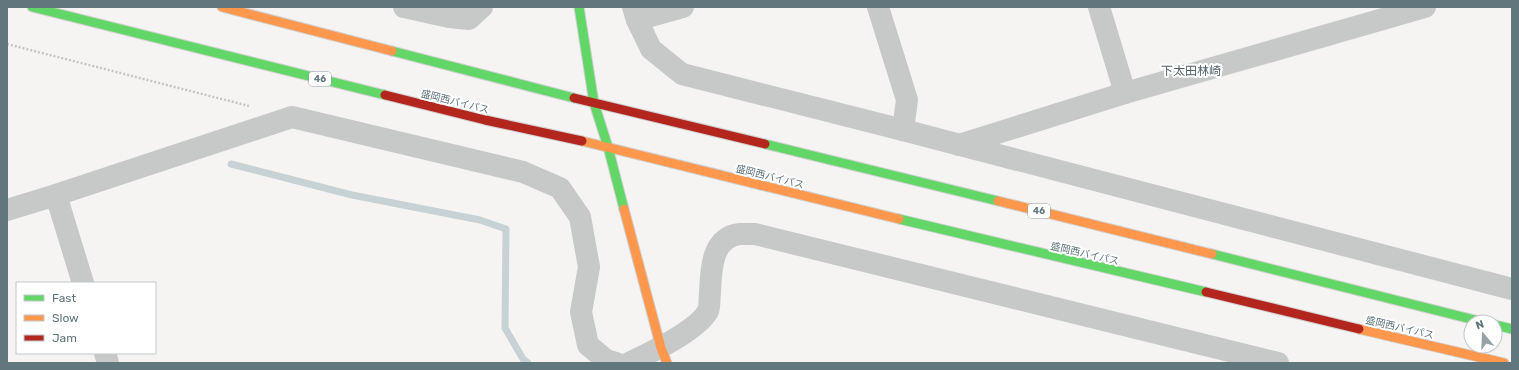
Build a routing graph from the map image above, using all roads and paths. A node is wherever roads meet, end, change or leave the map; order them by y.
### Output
1 (32, 7) edge
2 (222, 7) edge
3 (404, 7) edge
4 (482, 7) edge
5 (579, 7) edge
6 (683, 7) edge
7 (878, 7) edge
8 (1099, 7) edge
9 (1425, 7) edge
10 (635, 14) edge
11 (7, 44) edge
12 (1125, 93) junction
13 (594, 103) junction
14 (253, 108) dead end
15 (903, 130) junction
16 (959, 145) junction
17 (608, 147) junction
18 (56, 195) junction
19 (7, 210) edge
20 (83, 282) edge
21 (1512, 289) edge
22 (1463, 317) edge
23 (664, 356) edge
24 (616, 363) edge
25 (629, 363) edge
26 (1278, 363) edge
27 (1504, 363) edge

1 - 17 main road, 盛岡西バイパス / 46
2 - 13 main road, 46
3 - 4 street
5 - 13 main road
6 - 10 street
7 - 15 street
8 - 12 street
9 - 12 street
10 - 15 street
11 - 14 path
12 - 16 street
13 - 17 main road
13 - 22 main road, 46
15 - 16 street
16 - 21 street
17 - 23 main road
17 - 27 main road, 盛岡西バイパス / 46
18 - 19 street
18 - 20 street
18 - 24 street
23 - 25 street
23 - 26 street

